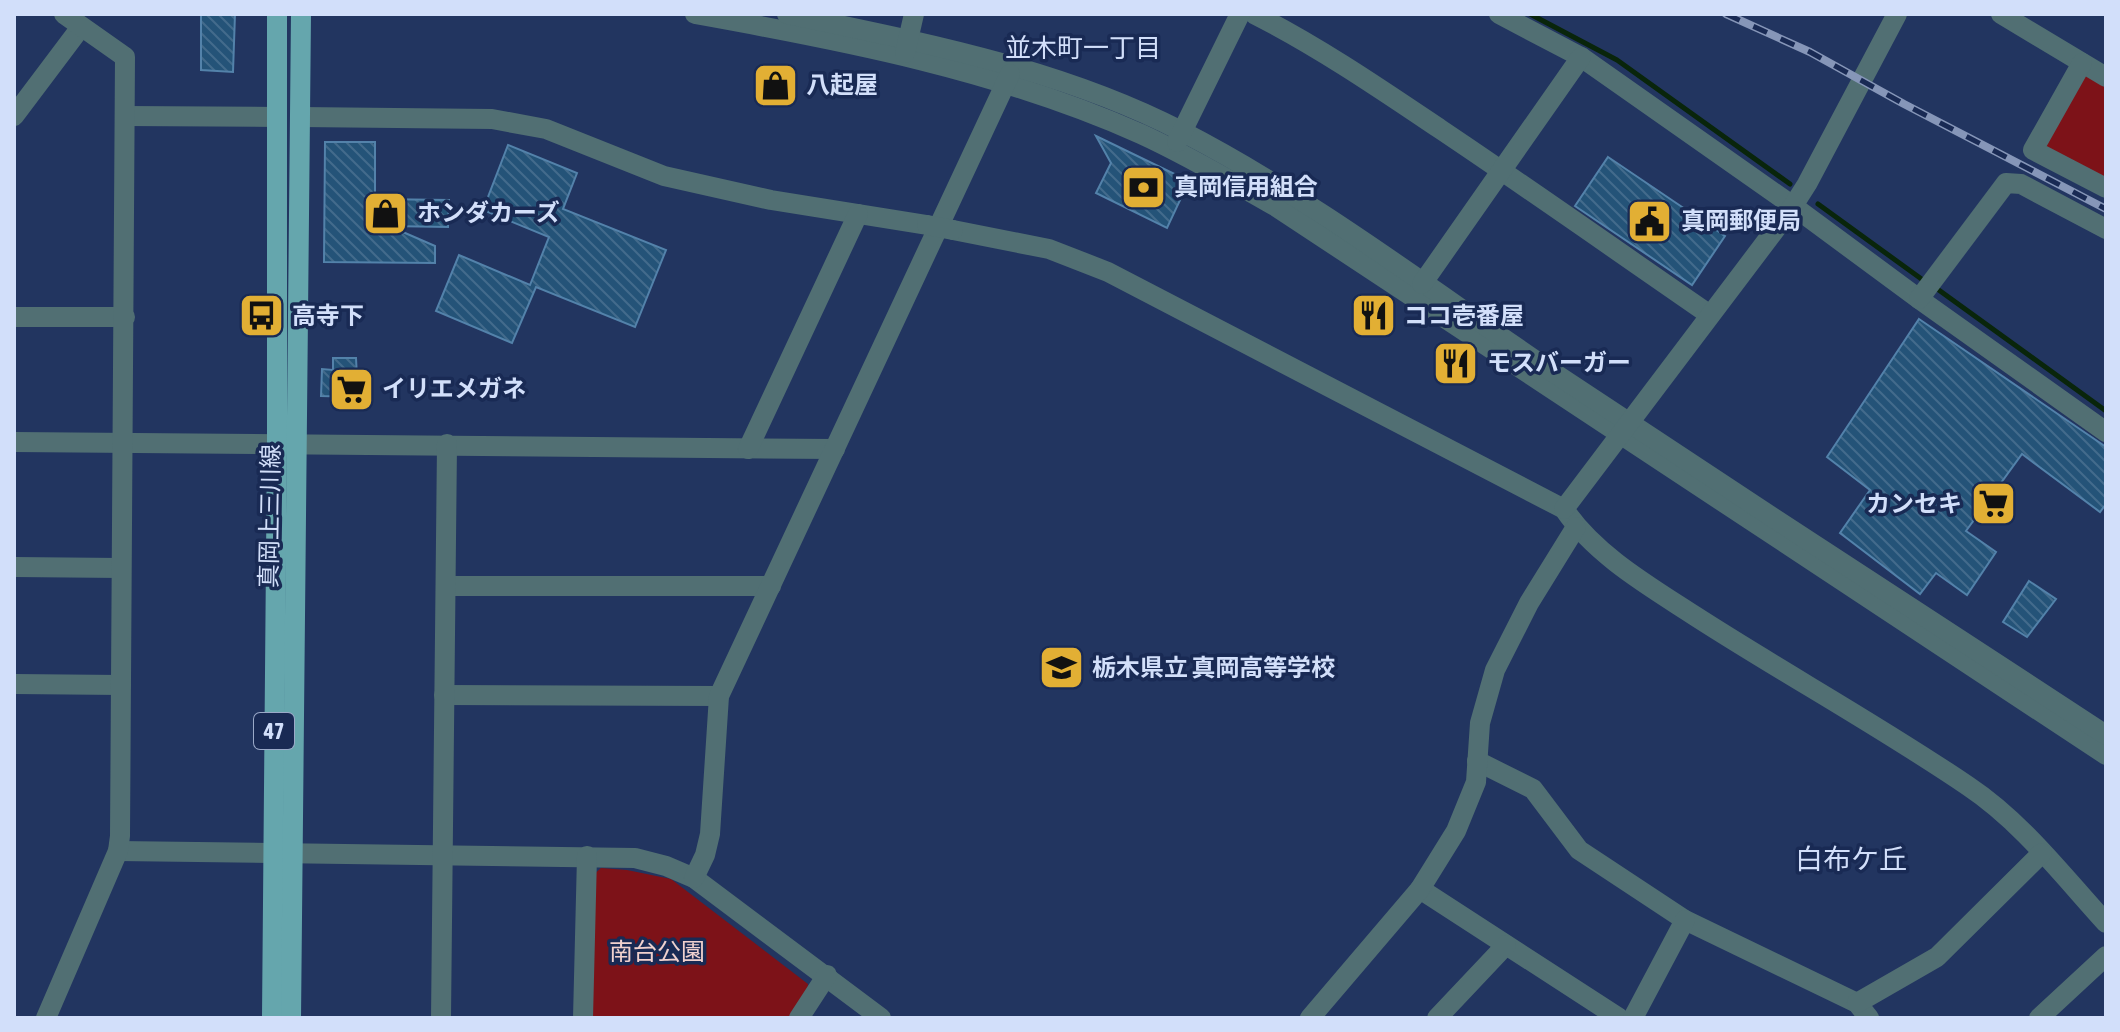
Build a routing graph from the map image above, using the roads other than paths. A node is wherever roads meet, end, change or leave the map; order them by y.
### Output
1 (277, 14) edge
2 (301, 14) edge
3 (787, 14) edge
4 (914, 14) edge
5 (1240, 14) edge
6 (1254, 14) edge
7 (1499, 14) edge
8 (1897, 14) edge
9 (2001, 14) edge
10 (706, 15) edge
11 (72, 20) edge
12 (906, 48) junction
13 (1581, 57) junction
14 (2082, 63) junction
15 (1009, 75) junction
16 (2106, 77) edge
17 (14, 116) edge
18 (125, 116) junction
19 (276, 117) junction
20 (300, 117) junction
21 (1178, 140) junction
22 (1502, 170) junction
23 (2106, 188) edge
24 (1793, 206) junction
25 (858, 214) junction
26 (2106, 229) edge
27 (1422, 284) junction
28 (1926, 289) junction
29 (1710, 315) junction
30 (14, 317) edge
31 (125, 317) junction
32 (1625, 430) junction
33 (2106, 432) edge
34 (14, 442) edge
35 (124, 443) junction
36 (287, 443) junction
37 (447, 444) junction
38 (748, 449) junction
39 (835, 449) junction
40 (1564, 509) junction
41 (1576, 527) junction
42 (14, 567) edge
43 (121, 568) junction
44 (446, 586) junction
45 (771, 586) junction
46 (14, 684) edge
47 (121, 685) junction
48 (444, 695) junction
49 (719, 696) junction
50 (2106, 735) edge
51 (2106, 755) edge
52 (1477, 761) junction
53 (118, 851) junction
54 (2042, 853) junction
55 (283, 854) junction
56 (442, 856) junction
57 (587, 856) junction
58 (694, 878) junction
59 (1420, 889) junction
60 (1685, 920) junction
61 (2106, 923) edge
62 (1506, 945) junction
63 (2106, 956) edge
64 (827, 975) junction
65 (1863, 1010) edge
66 (46, 1018) edge
67 (272, 1018) edge
68 (291, 1018) edge
69 (441, 1018) edge
70 (583, 1018) edge
71 (799, 1018) edge
72 (881, 1018) edge
73 (1310, 1018) edge
74 (1437, 1018) edge
75 (1619, 1018) edge
76 (1633, 1018) edge
77 (2039, 1018) edge

1 - 19 main road, 真岡上三川線 / 47
2 - 20 main road, 真岡上三川線 / 47
3 - 12 street
4 - 12 street
5 - 21 street
6 - 22 street
7 - 13 street
8 - 24 street
9 - 14 street
10 - 12 street
11 - 17 street
11 - 18 street
12 - 15 street
13 - 22 street
13 - 24 street
14 - 16 street
14 - 23 street
15 - 21 street
15 - 39 street
18 - 19 street
18 - 31 street
19 - 36 main road, 真岡上三川線 / 47
20 - 25 street
20 - 36 main road, 真岡上三川線 / 47
21 - 27 street
21 - 32 street
22 - 27 street
22 - 29 street
24 - 28 street
24 - 29 street
25 - 38 street
25 - 40 street, bridge
26 - 28 street
27 - 32 street
28 - 33 street
29 - 32 street
30 - 31 street
31 - 35 street
32 - 40 street
32 - 50 street
32 - 51 street
34 - 35 street
35 - 36 street
35 - 43 street
36 - 37 street
36 - 55 main road, 真岡上三川線 / 47
37 - 38 street
37 - 44 street
38 - 39 street
39 - 45 street
40 - 41 street
41 - 52 street
41 - 54 street
42 - 43 street
43 - 47 street
44 - 45 street
44 - 48 street
45 - 49 street
46 - 47 street
47 - 53 street
48 - 49 street
48 - 56 street
49 - 58 street
52 - 59 street
52 - 60 street
53 - 55 street
53 - 66 street
54 - 61 street
54 - 65 street
55 - 56 street
55 - 67 main road, 真岡上三川線 / 47
55 - 68 main road, 真岡上三川線 / 47
56 - 57 street
56 - 69 street
57 - 58 street
57 - 70 street
58 - 64 street
59 - 62 street
59 - 73 street
60 - 65 street
60 - 76 street
62 - 74 street
62 - 75 street
63 - 77 street
64 - 71 street
64 - 72 street

